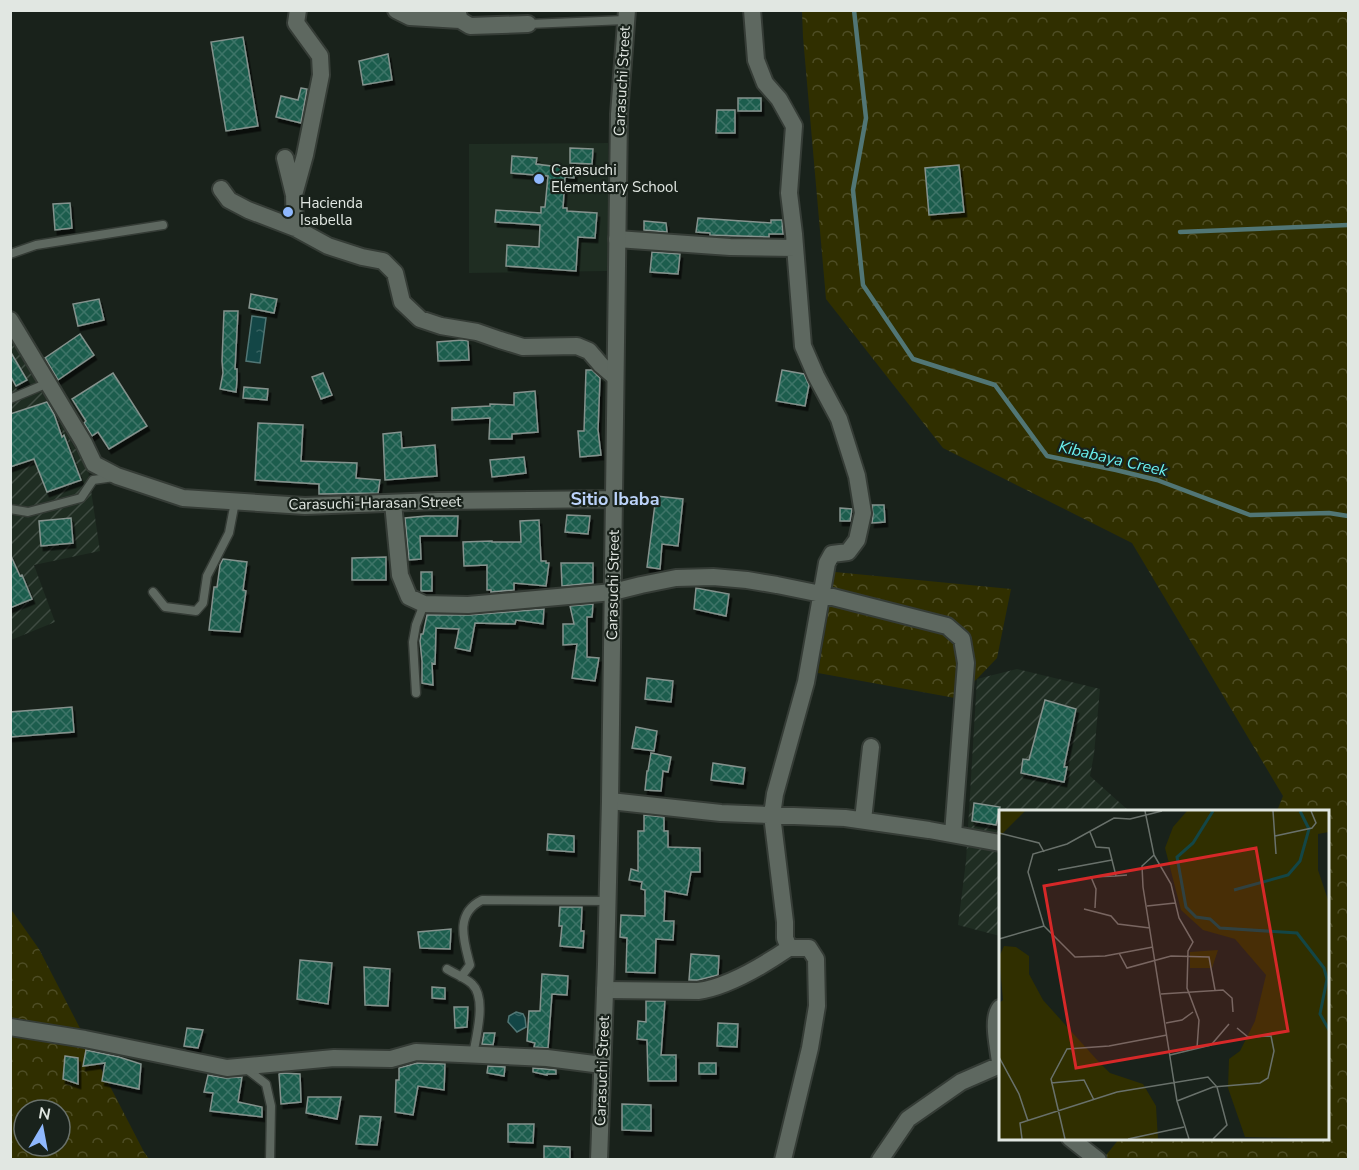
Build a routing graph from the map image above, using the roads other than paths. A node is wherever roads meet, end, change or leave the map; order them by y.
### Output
1 (298, 10) edge
2 (396, 10) edge
3 (752, 10) edge
4 (458, 15) edge
5 (626, 15) edge
6 (528, 24) joint
7 (285, 158) dead end
8 (221, 189) dead end
9 (294, 195) junction
10 (163, 225) dead end
11 (296, 228) junction
12 (617, 239) junction
13 (795, 248) junction
14 (10, 254) edge
15 (10, 320) edge
16 (615, 377) junction
17 (48, 383) junction
18 (10, 399) edge
19 (117, 476) junction
20 (614, 499) junction
21 (235, 502) junction
22 (393, 503) junction
23 (10, 509) edge
24 (153, 592) dead end
25 (613, 592) junction
26 (821, 594) junction
27 (424, 604) junction
28 (416, 693) dead end
29 (871, 747) dead end
30 (610, 801) junction
31 (772, 815) junction
32 (863, 820) junction
33 (953, 834) junction
34 (999, 843) edge
35 (608, 901) junction
36 (789, 948) junction
37 (447, 969) dead end
38 (461, 977) junction
39 (605, 990) junction
40 (999, 1010) edge
41 (10, 1027) edge
42 (473, 1054) junction
43 (999, 1054) edge
44 (999, 1064) edge
45 (602, 1065) junction
46 (244, 1067) junction
47 (1073, 1140) edge
48 (270, 1160) edge
49 (599, 1160) edge
50 (783, 1160) edge
51 (880, 1160) edge
52 (1098, 1160) edge

1 - 9 street
2 - 4 street
3 - 13 street
4 - 6 street
5 - 6 lane
5 - 12 street, Carasuchi Street
7 - 9 street
8 - 11 street
9 - 11 street
10 - 14 lane
11 - 16 street
12 - 13 street
12 - 16 street, Carasuchi Street
13 - 26 street
15 - 17 street, Carasuchi-Harasan Street
16 - 20 street, Carasuchi Street
17 - 18 lane
17 - 19 street, Carasuchi-Harasan Street
19 - 21 street, Carasuchi-Harasan Street
19 - 23 lane
20 - 22 street, Carasuchi-Harasan Street
20 - 25 street, Carasuchi Street
21 - 22 street, Carasuchi-Harasan Street
21 - 24 lane
22 - 27 street
25 - 26 street
25 - 27 street
25 - 30 street, Carasuchi Street
26 - 31 street
26 - 33 street
27 - 28 lane
29 - 32 street
30 - 31 street
30 - 35 street, Carasuchi Street
31 - 32 street
31 - 36 street
32 - 33 street
33 - 34 street
35 - 38 lane
35 - 39 street, Carasuchi Street
36 - 39 street
36 - 50 street
37 - 38 lane
38 - 42 lane
39 - 45 street, Carasuchi Street
40 - 43 street
41 - 46 street
42 - 45 street
42 - 46 street
44 - 51 street
45 - 49 street, Carasuchi Street
46 - 48 lane
47 - 52 street

